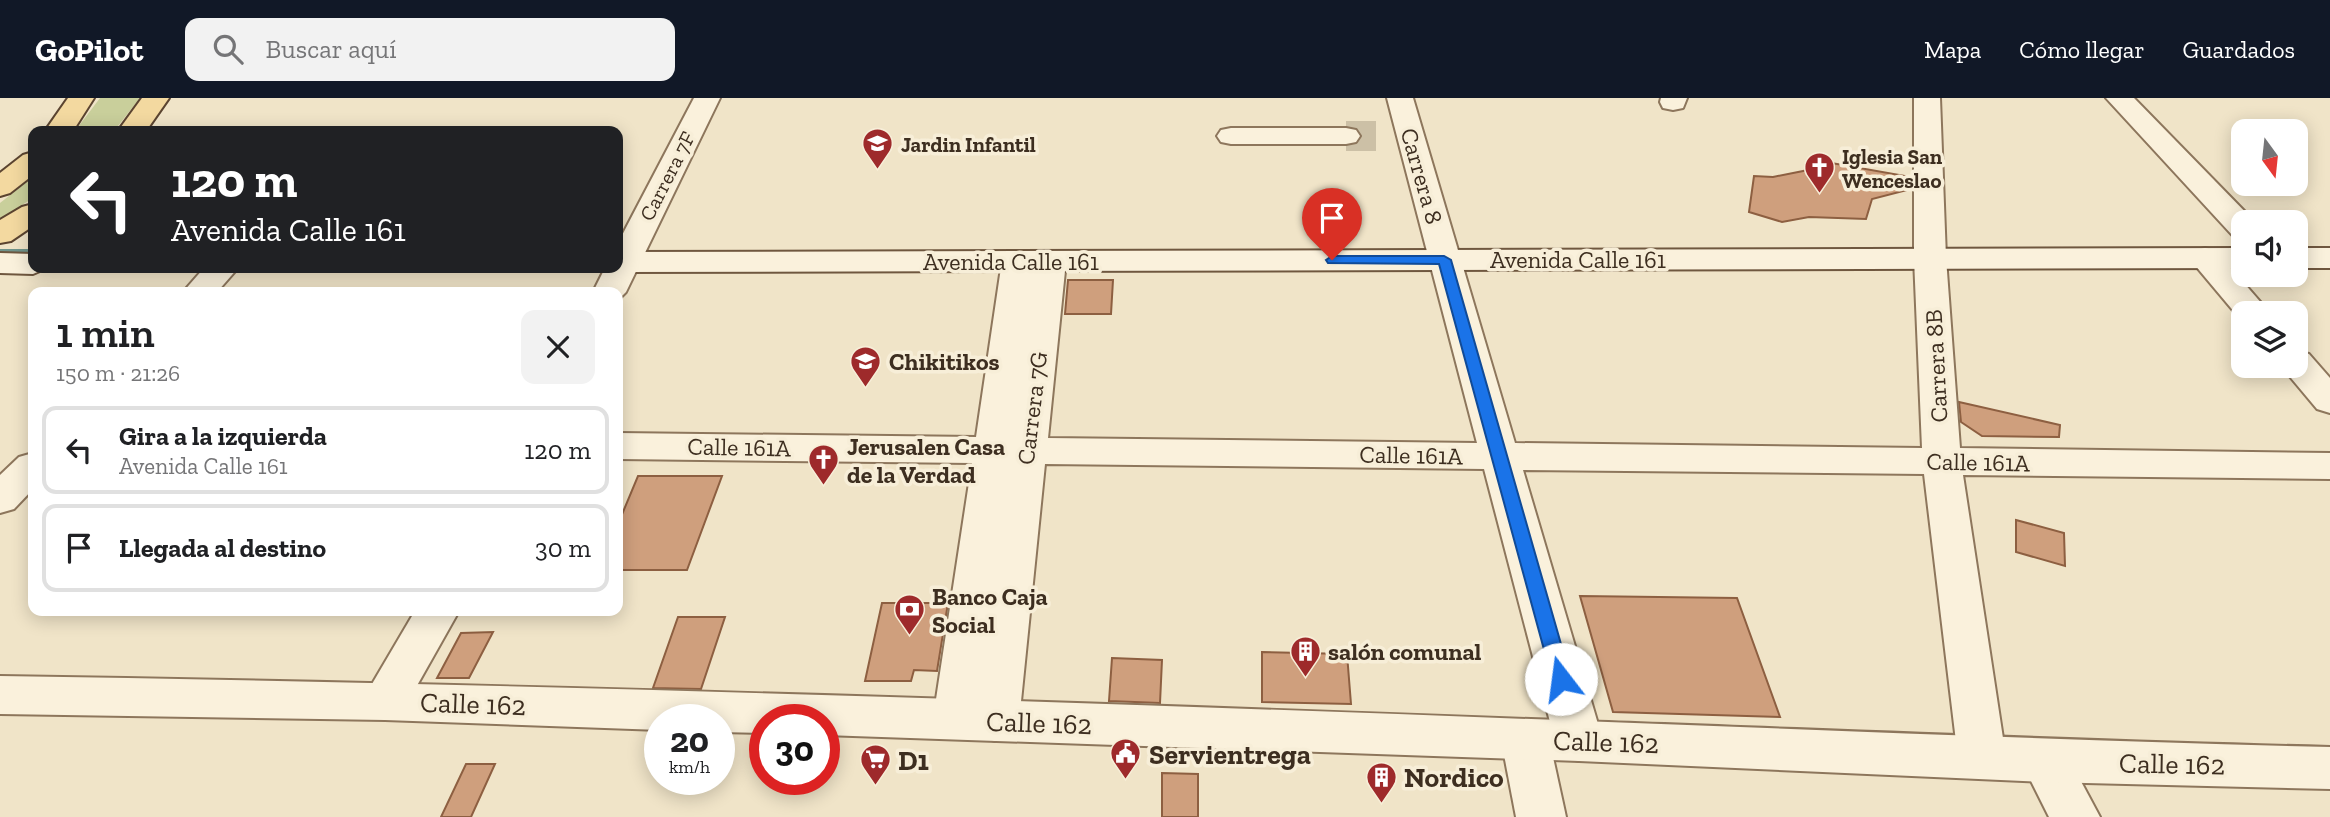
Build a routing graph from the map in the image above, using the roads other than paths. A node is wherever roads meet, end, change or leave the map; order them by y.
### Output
1 (81, 98) edge
2 (156, 98) edge
3 (707, 98) edge
4 (1400, 98) edge
5 (1927, 98) edge
6 (2119, 98) edge
7 (62, 126) edge
8 (136, 126) edge
9 (1231, 136) dead end
10 (1346, 136) tunnel mouth
11 (28, 165) edge
12 (0, 187) edge
13 (2231, 215) edge
14 (28, 216) edge
15 (0, 234) edge
16 (623, 258) edge
17 (1930, 258) junction
18 (2205, 258) junction
19 (2231, 258) edge
20 (2308, 258) edge
21 (2330, 258) edge
22 (1444, 260) junction
23 (1034, 261) junction
24 (623, 262) edge
25 (0, 263) edge
26 (28, 264) edge
27 (217, 273) edge
28 (204, 287) edge
29 (2243, 301) edge
30 (2308, 376) edge
31 (2330, 401) edge
32 (623, 446) edge
33 (1010, 450) junction
34 (1499, 456) junction
35 (1942, 461) junction
36 (2330, 466) edge
37 (28, 471) edge
38 (0, 499) edge
39 (434, 616) edge
40 (0, 695) edge
41 (385, 701) junction
42 (976, 720) junction
43 (1525, 739) junction
44 (1579, 741) junction
45 (1982, 758) junction
46 (2045, 761) junction
47 (2330, 768) edge
48 (1541, 817) edge
49 (2074, 817) edge

1 - 7 main road
2 - 8 main road
3 - 16 street, Carrera 7F
4 - 22 street, Carrera 8
5 - 17 street, Carrera 8B
6 - 13 street
9 - 10 street
11 - 12 main road
14 - 15 main road
17 - 18 street, Avenida Calle 161
17 - 22 street, Avenida Calle 161
17 - 35 street, Carrera 8B
18 - 19 street, Avenida Calle 161
18 - 29 street
20 - 21 street
22 - 23 street, Avenida Calle 161
22 - 34 street, Carrera 8
23 - 24 street, Avenida Calle 161
23 - 33 street, Carrera 7G
25 - 26 street
27 - 28 street
30 - 31 street
32 - 33 street, Calle 161A
33 - 34 street, Calle 161A
33 - 42 street, Carrera 7G
34 - 35 street, Calle 161A
34 - 44 street, Carrera 8
35 - 36 street, Calle 161A
35 - 45 street, Carrera 8B
37 - 38 street
39 - 41 street
40 - 41 street, Calle 162
41 - 42 street, Calle 162
42 - 43 street, Calle 162
43 - 44 street, Calle 162
43 - 48 street
44 - 45 street, Calle 162
45 - 46 street, Calle 162
46 - 47 street, Calle 162
46 - 49 street

